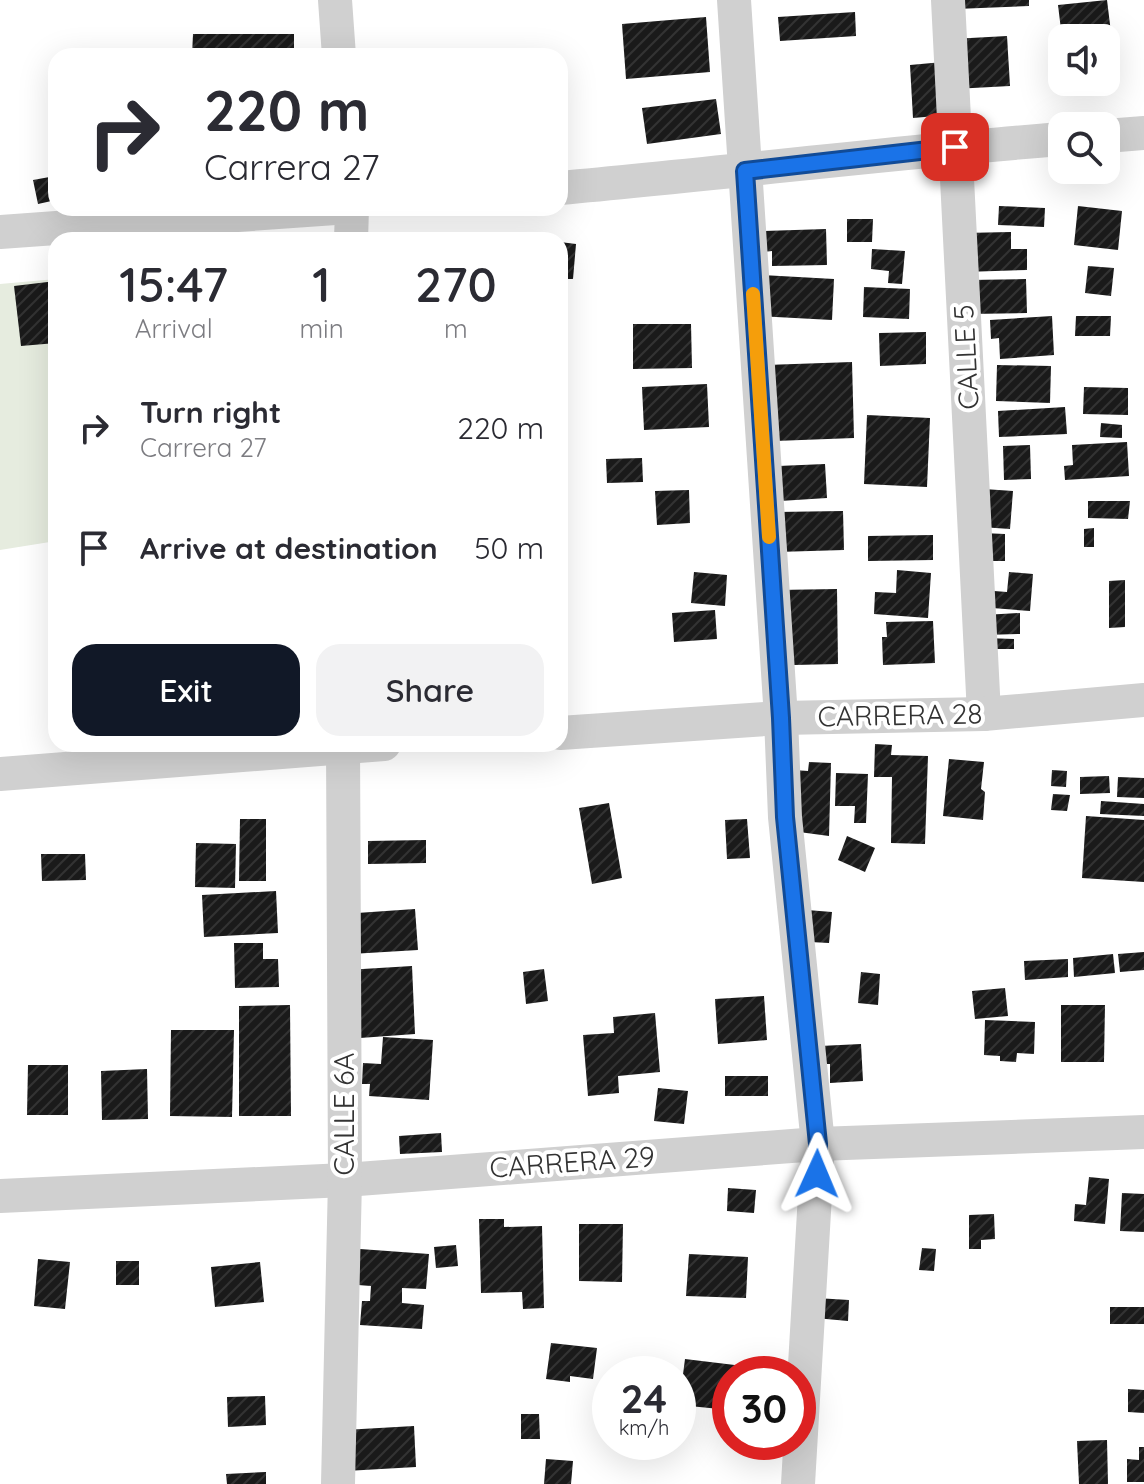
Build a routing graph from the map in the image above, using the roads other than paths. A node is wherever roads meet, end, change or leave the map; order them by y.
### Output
1 (335, 0) edge
2 (734, 0) edge
3 (948, 0) edge
4 (338, 48) edge
5 (1144, 133) edge
6 (1120, 135) edge
7 (1048, 140) edge
8 (955, 147) junction
9 (745, 171) junction
10 (568, 187) edge
11 (223, 216) edge
12 (0, 232) edge
13 (1144, 700) edge
14 (984, 714) junction
15 (781, 718) junction
16 (568, 732) edge
17 (259, 752) edge
18 (342, 752) edge
19 (0, 774) edge
20 (1144, 1132) edge
21 (818, 1144) junction
22 (345, 1180) junction
23 (0, 1196) edge
24 (338, 1484) edge
25 (798, 1484) edge

1 - 4 street
2 - 9 street
3 - 8 street, CALLE 5
5 - 6 street
7 - 8 street
8 - 9 street
8 - 14 street, CALLE 5
9 - 10 street
9 - 15 street
11 - 12 street
13 - 14 street, CARRERA 28
14 - 15 street, CARRERA 28
15 - 16 street, CARRERA 28
15 - 21 street
17 - 19 street
18 - 22 street, CALLE 6A
20 - 21 street, CARRERA 29
21 - 22 street, CARRERA 29
21 - 25 street
22 - 23 street, CARRERA 29
22 - 24 street, CALLE 6A

